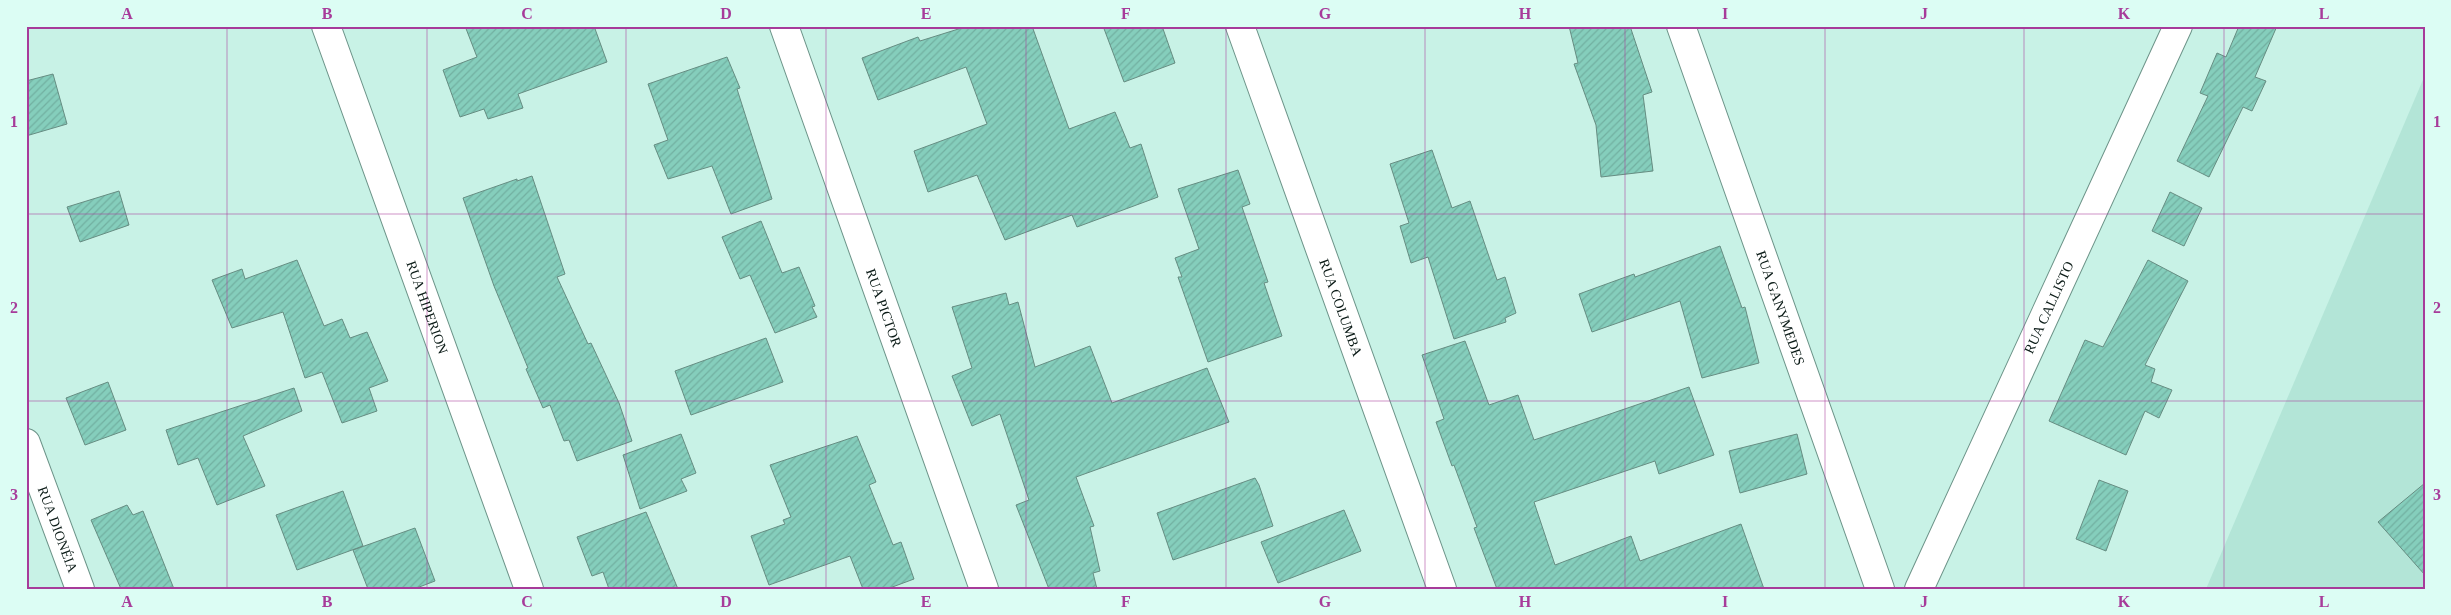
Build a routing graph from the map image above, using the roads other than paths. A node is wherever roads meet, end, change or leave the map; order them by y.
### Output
1 (326, 26) edge
2 (784, 26) edge
3 (1240, 26) edge
4 (1681, 26) edge
5 (2178, 26) edge
6 (26, 443) edge
7 (80, 589) edge
8 (529, 589) edge
9 (984, 589) edge
10 (1442, 589) edge
11 (1880, 589) edge
12 (1919, 589) edge

1 - 8 street, RUA HIPERION
2 - 9 street, RUA PICTOR
3 - 10 street, RUA COLUMBA
4 - 11 street, RUA GANYMEDES
5 - 12 street, RUA CALLISTO
6 - 7 street, RUA DIONÉIA

